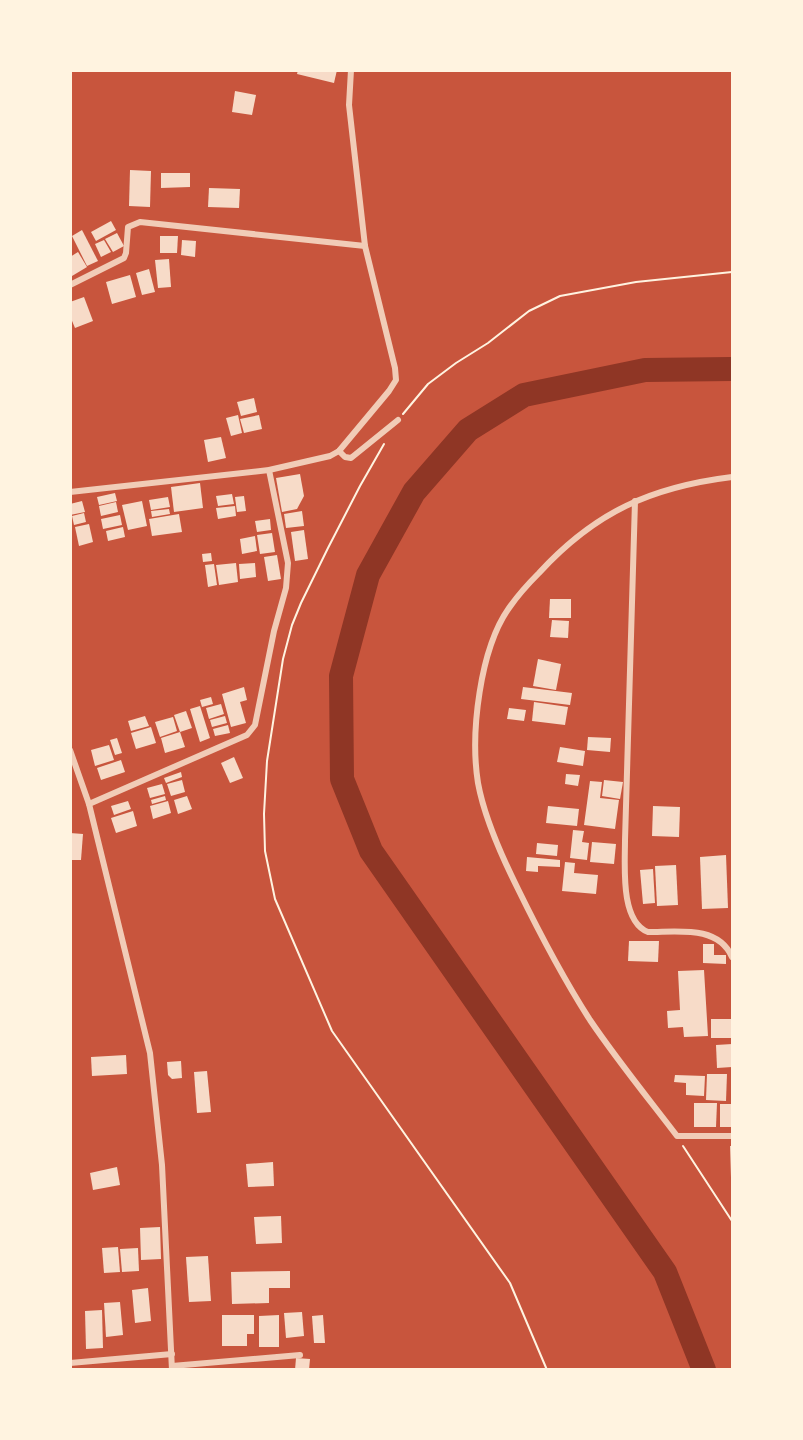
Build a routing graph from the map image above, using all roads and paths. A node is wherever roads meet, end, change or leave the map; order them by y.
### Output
1 (351, 70) edge
2 (364, 246) junction
3 (732, 272) edge
4 (70, 285) edge
5 (398, 420) joint
6 (387, 439) dead end
7 (339, 451) junction
8 (269, 470) junction
9 (732, 477) edge
10 (70, 492) edge
11 (634, 501) junction
12 (70, 750) edge
13 (89, 804) junction
14 (732, 957) edge
15 (677, 1136) junction
16 (732, 1136) edge
17 (732, 1221) edge
18 (172, 1354) junction
19 (300, 1355) dead end
20 (70, 1363) edge
21 (172, 1368) edge
22 (547, 1370) edge

1 - 2 street
2 - 4 street
2 - 7 street
3 - 5 path
5 - 7 street
6 - 22 path
7 - 8 street
8 - 10 street
8 - 13 street
9 - 11 street
11 - 14 street
11 - 15 street
12 - 13 street
13 - 18 street
15 - 16 street
15 - 17 path
18 - 20 street
18 - 21 street
19 - 21 street

